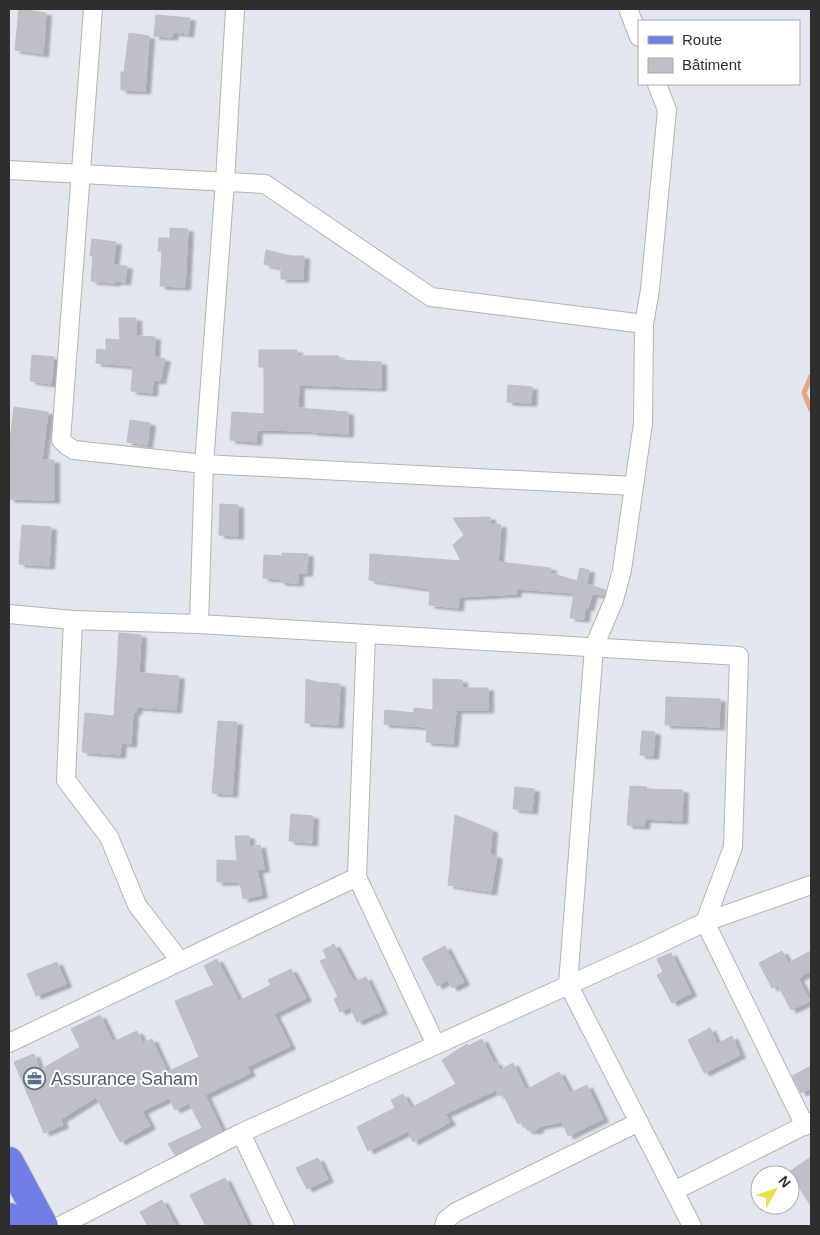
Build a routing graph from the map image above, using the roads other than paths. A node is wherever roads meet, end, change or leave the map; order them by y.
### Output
1 (92, 9) edge
2 (236, 9) edge
3 (628, 9) edge
4 (638, 34) edge
5 (657, 85) edge
6 (9, 170) edge
7 (80, 173) junction
8 (225, 181) junction
9 (644, 324) junction
10 (204, 464) junction
11 (634, 486) junction
12 (9, 614) edge
13 (73, 620) junction
14 (199, 624) junction
15 (366, 634) junction
16 (594, 647) junction
17 (357, 877) junction
18 (811, 885) edge
19 (705, 922) junction
20 (180, 961) junction
21 (568, 984) junction
22 (9, 1043) edge
23 (436, 1045) junction
24 (638, 1122) junction
25 (808, 1124) edge
26 (241, 1133) junction
27 (9, 1161) edge
28 (674, 1191) junction
29 (9, 1217) edge
30 (14, 1226) edge
31 (44, 1226) edge
32 (60, 1226) edge
33 (286, 1226) edge
34 (444, 1226) edge
35 (692, 1226) edge

1 - 7 street
2 - 8 street
3 - 4 street
5 - 9 street
6 - 7 street
7 - 8 street
7 - 10 street
8 - 9 street
8 - 10 street
9 - 11 street
10 - 11 street
10 - 14 street
11 - 16 street
12 - 13 street
13 - 14 street
13 - 20 street
14 - 15 street
15 - 16 street
15 - 17 street
16 - 19 street
16 - 21 street
17 - 20 street
17 - 23 street
18 - 19 street
19 - 21 street
19 - 25 street
20 - 22 street
21 - 23 street
21 - 24 street
23 - 26 street
24 - 28 street
24 - 34 street
25 - 28 street
26 - 32 street
26 - 33 street
27 - 31 main road
28 - 35 street
29 - 30 main road

